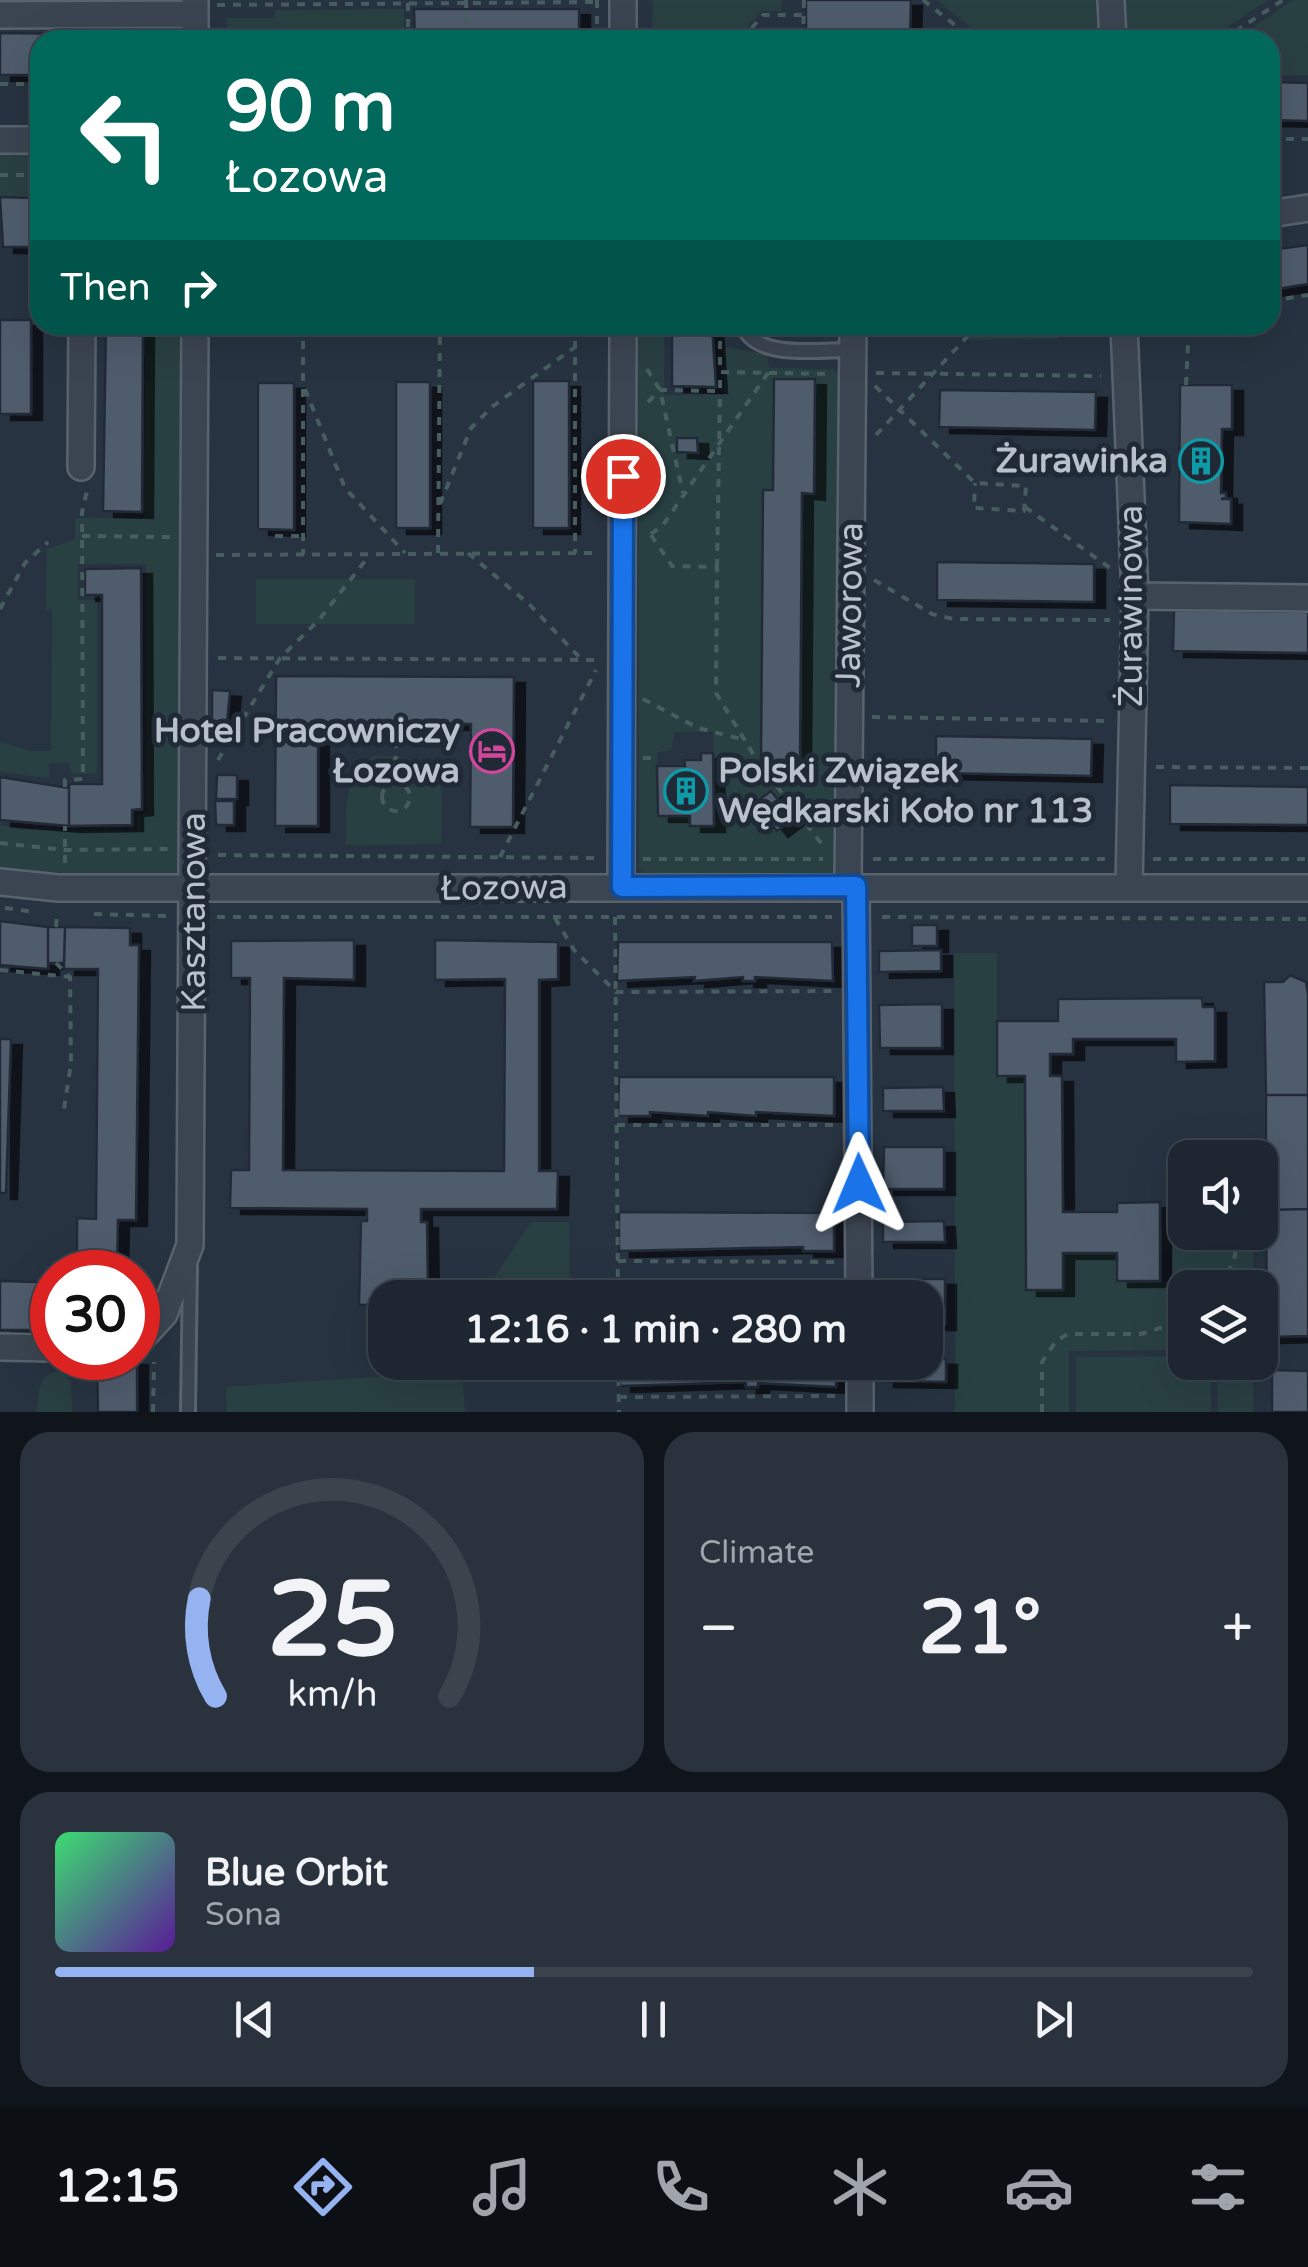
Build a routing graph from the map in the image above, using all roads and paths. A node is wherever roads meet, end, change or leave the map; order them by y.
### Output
1 (623, 0) edge
2 (804, 0) edge
3 (923, 0) edge
4 (1111, 0) edge
5 (1282, 0) edge
6 (466, 1) edge
7 (597, 1) edge
8 (408, 3) junction
9 (0, 15) edge
10 (803, 15) junction
11 (200, 19) edge
12 (408, 30) edge
13 (466, 30) edge
14 (597, 30) edge
15 (623, 30) edge
16 (749, 30) edge
17 (803, 30) edge
18 (961, 30) edge
19 (1112, 30) edge
20 (1237, 30) edge
21 (0, 84) edge
22 (30, 84) edge
23 (1280, 138) edge
24 (1308, 139) edge
25 (0, 140) edge
26 (30, 140) edge
27 (0, 175) edge
28 (30, 175) edge
29 (1308, 208) edge
30 (1280, 212) edge
31 (1308, 295) edge
32 (1280, 299) edge
33 (82, 335) edge
34 (195, 335) edge
35 (303, 335) edge
36 (440, 335) edge
37 (575, 335) edge
38 (623, 335) edge
39 (750, 335) edge
40 (969, 335) edge
41 (1124, 335) edge
42 (1188, 335) edge
43 (575, 347) junction
44 (856, 349) edge
45 (720, 372) dead end
46 (768, 372) dead end
47 (933, 374) junction
48 (1126, 376) junction
49 (303, 385) junction
50 (874, 385) dead end
51 (1186, 385) dead end
52 (660, 390) junction
53 (720, 391) junction
54 (899, 410) junction
55 (636, 414) dead end
56 (718, 442) junction
57 (852, 463) junction
58 (80, 467) dead end
59 (975, 483) junction
60 (683, 494) junction
61 (1025, 507) junction
62 (438, 508) junction
63 (82, 512) dead end
64 (82, 536) junction
65 (275, 536) dead end
66 (303, 536) junction
67 (48, 542) dead end
68 (200, 546) junction
69 (623, 552) junction
70 (438, 553) junction
71 (468, 553) junction
72 (575, 553) junction
73 (303, 554) junction
74 (371, 554) junction
75 (406, 554) junction
76 (717, 567) junction
77 (873, 580) dead end
78 (1134, 598) junction
79 (1308, 598) edge
80 (0, 609) edge
81 (209, 658) dead end
82 (280, 658) junction
83 (581, 660) junction
84 (612, 660) junction
85 (623, 692) junction
86 (858, 717) dead end
87 (1132, 722) junction
88 (745, 740) junction
89 (396, 745) dead end
90 (1131, 767) junction
91 (1308, 768) edge
92 (209, 775) dead end
93 (395, 782) junction
94 (65, 788) dead end
95 (65, 826) dead end
96 (0, 842) edge
97 (65, 850) junction
98 (194, 854) junction
99 (500, 857) junction
100 (623, 858) junction
101 (848, 859) junction
102 (1129, 859) junction
103 (1308, 859) edge
104 (0, 882) edge
105 (852, 886) junction
106 (1129, 886) junction
107 (622, 887) junction
108 (65, 888) junction
109 (195, 888) junction
110 (1308, 888) edge
111 (615, 916) junction
112 (194, 917) junction
113 (554, 917) junction
114 (857, 917) junction
115 (1308, 919) edge
116 (56, 963) dead end
117 (0, 970) edge
118 (70, 977) junction
119 (840, 990) dead end
120 (616, 992) junction
121 (64, 1109) dead end
122 (617, 1125) junction
123 (840, 1125) dead end
124 (190, 1245) junction
125 (618, 1260) junction
126 (842, 1262) dead end
127 (618, 1280) edge
128 (860, 1280) edge
129 (160, 1322) edge
130 (1168, 1325) edge
131 (0, 1347) edge
132 (30, 1348) edge
133 (150, 1380) edge
134 (619, 1380) edge
135 (619, 1397) junction
136 (852, 1404) edge
137 (154, 1412) edge
138 (188, 1412) edge
139 (619, 1412) edge
140 (1042, 1412) edge

1 - 15 street
2 - 10 path
3 - 18 path
4 - 19 street
5 - 20 path
6 - 7 path
6 - 8 path
6 - 13 path
7 - 14 path
8 - 11 path
8 - 12 path
9 - 11 street
10 - 16 path
10 - 17 path
21 - 22 path
23 - 24 path
25 - 26 street
27 - 28 path
29 - 30 street
31 - 32 path
33 - 58 street
34 - 68 street, Kasztanowa
35 - 49 path
36 - 62 path
37 - 43 path
38 - 69 street
39 - 44 lane
40 - 47 path
41 - 48 street, Żurawinowa
42 - 51 path
43 - 62 path
43 - 72 path
44 - 47 path
44 - 57 street, Jaworowa
45 - 53 path
46 - 56 path
47 - 48 path
47 - 54 path
48 - 78 street, Żurawinowa
49 - 66 path
49 - 75 path
50 - 54 path
52 - 53 path
52 - 55 path
52 - 60 path
53 - 56 path
54 - 57 path
54 - 59 path
56 - 60 path
56 - 76 path
57 - 101 street, Jaworowa
59 - 61 path
59 - 61 path
60 - 76 path
61 - 78 path
62 - 70 path
63 - 64 path
64 - 68 path
64 - 94 path
65 - 66 path
66 - 73 path
67 - 80 path
68 - 73 path
68 - 98 street, Kasztanowa
69 - 72 path
69 - 84 street
70 - 71 path
70 - 75 path
71 - 72 path
71 - 83 path
73 - 74 path
74 - 75 path
74 - 82 path
76 - 88 path
77 - 78 path
78 - 79 street
78 - 87 street, Żurawinowa
81 - 82 path
82 - 83 path
82 - 92 path
83 - 84 path
84 - 85 street
84 - 99 path
85 - 88 path
85 - 100 street
86 - 87 path
87 - 90 street, Żurawinowa
88 - 100 path
89 - 93 path
90 - 91 path
90 - 102 street, Żurawinowa
93 - 93 path
95 - 97 path
96 - 97 path
97 - 98 path
97 - 108 path
98 - 99 path
98 - 109 street, Kasztanowa
99 - 100 path
100 - 107 street
101 - 102 path
101 - 105 street, Jaworowa
102 - 103 path
102 - 106 street, Żurawinowa
104 - 108 street, Łozowa
105 - 106 street, Łozowa
105 - 107 street, Łozowa
105 - 114 street, Jaworowa
106 - 110 street, Łozowa
107 - 109 street, Łozowa
108 - 109 street, Łozowa
109 - 112 street, Kasztanowa
111 - 113 path
111 - 114 path
111 - 120 path
112 - 113 path
112 - 124 street, Kasztanowa
113 - 120 path
114 - 115 path
114 - 128 street, Jaworowa
116 - 118 path
117 - 118 path
118 - 121 path
119 - 120 path
120 - 122 path
122 - 123 path
122 - 125 path
124 - 129 street, Kasztanowa
124 - 138 lane
125 - 126 path
125 - 127 path
130 - 140 path
131 - 132 street
133 - 137 path
134 - 135 path
135 - 136 path
135 - 139 path

